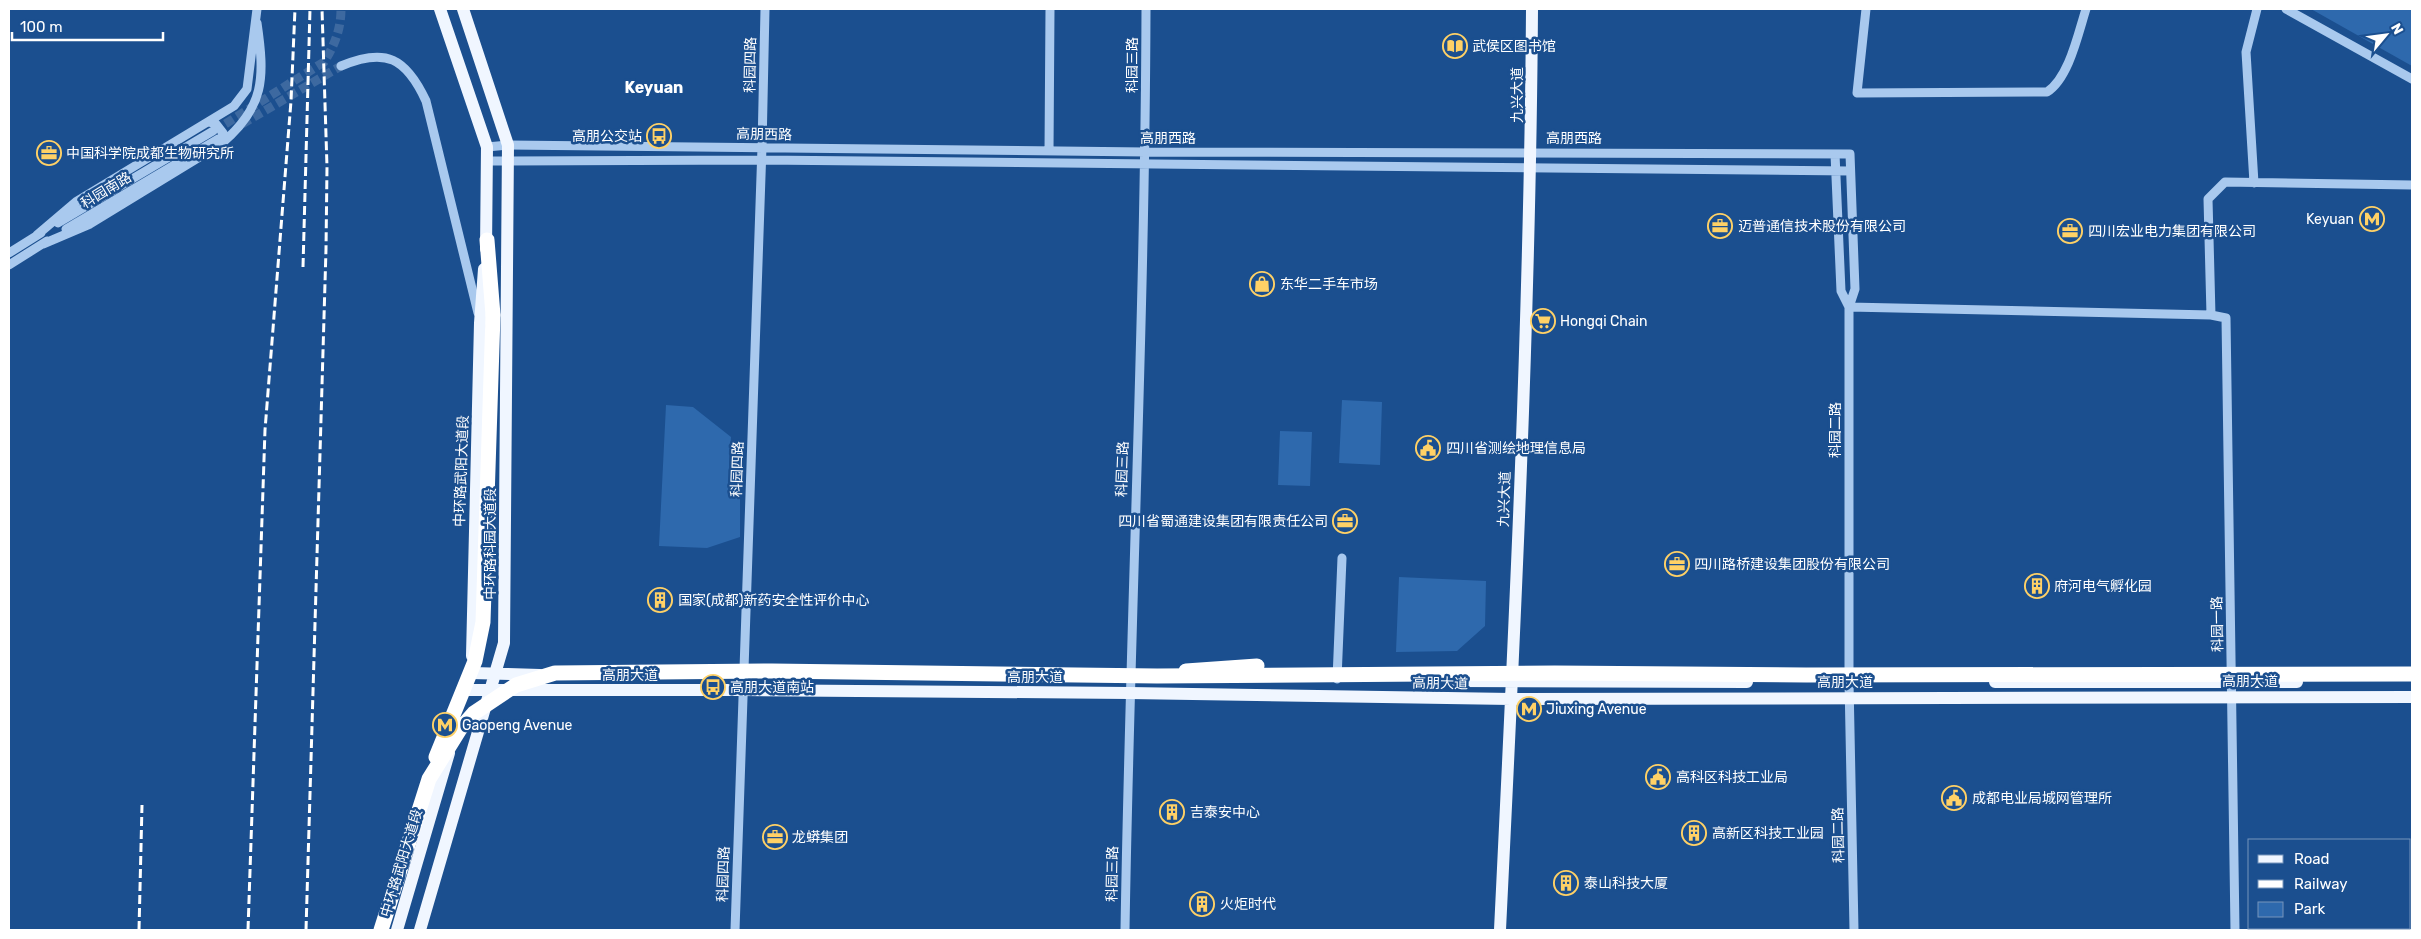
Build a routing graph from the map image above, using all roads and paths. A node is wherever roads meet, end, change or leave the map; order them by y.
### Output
1 (257, 9) edge
2 (440, 9) edge
3 (463, 9) edge
4 (765, 9) edge
5 (1050, 9) edge
6 (1146, 9) edge
7 (1532, 9) edge
8 (1866, 9) edge
9 (2086, 9) edge
10 (2257, 9) edge
11 (2286, 9) edge
12 (256, 24) junction
13 (341, 66) tunnel mouth
14 (2412, 79) edge
15 (215, 134) junction
16 (508, 145) junction
17 (487, 147) junction
18 (762, 147) junction
19 (1049, 151) junction
20 (1146, 152) junction
21 (1531, 152) junction
22 (1835, 154) junction
23 (508, 159) junction
24 (762, 160) junction
25 (488, 161) junction
26 (1145, 166) junction
27 (1531, 169) junction
28 (1836, 171) junction
29 (1850, 171) junction
30 (2254, 183) junction
31 (2412, 185) edge
32 (486, 240) joint
33 (9, 253) edge
34 (9, 265) edge
35 (1849, 307) junction
36 (2211, 315) junction
37 (486, 319) junction
38 (1342, 558) dead end
39 (472, 673) junction
40 (1555, 673) junction
41 (742, 674) junction
42 (2412, 674) edge
43 (495, 675) junction
44 (1337, 680) junction
45 (2412, 680) edge
46 (1513, 682) junction
47 (1849, 682) junction
48 (2232, 682) junction
49 (1129, 686) junction
50 (468, 690) junction
51 (490, 690) junction
52 (742, 690) junction
53 (2232, 696) junction
54 (1850, 697) junction
55 (2412, 697) edge
56 (1511, 699) junction
57 (429, 779) junction
58 (381, 930) edge
59 (396, 930) edge
60 (420, 930) edge
61 (735, 930) edge
62 (1125, 930) edge
63 (1500, 930) edge
64 (1854, 930) edge
65 (2235, 930) edge

1 - 12 street
2 - 17 main road
3 - 16 main road
4 - 18 street, 科园四路
5 - 19 street
6 - 20 street, 科园三路
7 - 21 main road, 九兴大道
8 - 9 street
10 - 30 street
11 - 14 street
12 - 15 street
12 - 15 street
13 - 37 street
15 - 33 street, 科园南路
15 - 34 street, 科园南路
16 - 17 street, 高朋西路
16 - 18 street, 高朋西路
16 - 23 main road, 中环路科园大道段
17 - 25 main road
18 - 19 street, 高朋西路
18 - 24 street, 科园四路
19 - 20 street, 高朋西路
20 - 21 street, 高朋西路
20 - 26 street, 科园三路
21 - 22 street, 高朋西路
21 - 27 main road, 九兴大道
22 - 28 street
22 - 29 street, 高朋西路
23 - 24 street, 高朋西路
23 - 25 street, 高朋西路
23 - 43 main road, 中环路科园大道段
24 - 26 street, 高朋西路
24 - 41 street, 科园四路
25 - 32 main road
26 - 27 street, 高朋西路
26 - 49 street, 科园三路
27 - 28 street, 高朋西路
27 - 46 main road, 九兴大道
28 - 29 street, 高朋西路
28 - 35 street
29 - 35 street
30 - 31 street
30 - 36 street
32 - 37 highway
35 - 36 street
35 - 47 street, 科园二路
36 - 48 street, 科园一路
37 - 39 main road, 中环路武阳大道段
37 - 57 highway, bridge
38 - 44 street
39 - 43 main road, 高朋大道
39 - 50 main road, 中环路武阳大道段
40 - 42 highway, bridge
40 - 49 highway, bridge
40 - 57 highway, bridge
41 - 43 main road, 高朋大道
41 - 49 main road, 高朋大道
41 - 52 street, 科园四路
43 - 51 main road, 中环路科园大道段
44 - 46 main road, 高朋大道
44 - 49 main road, 高朋大道
45 - 48 main road, 高朋大道
46 - 47 main road, 高朋大道
46 - 56 main road, 九兴大道
47 - 48 main road, 高朋大道
47 - 54 street, 科园二路
48 - 53 street, 科园一路
49 - 52 main road, 高朋大道
49 - 56 main road, 高朋大道
49 - 62 street, 科园三路
50 - 51 main road, 高朋大道
50 - 59 main road, 中环路武阳大道段
51 - 52 main road, 高朋大道
51 - 60 main road, 中环路科园大道段
52 - 61 street, 科园四路
53 - 54 main road, 高朋大道
53 - 55 main road, 高朋大道
53 - 65 street, 科园一路
54 - 56 main road, 高朋大道
54 - 64 street, 科园二路
56 - 63 main road, 九兴大道
57 - 58 highway, bridge

